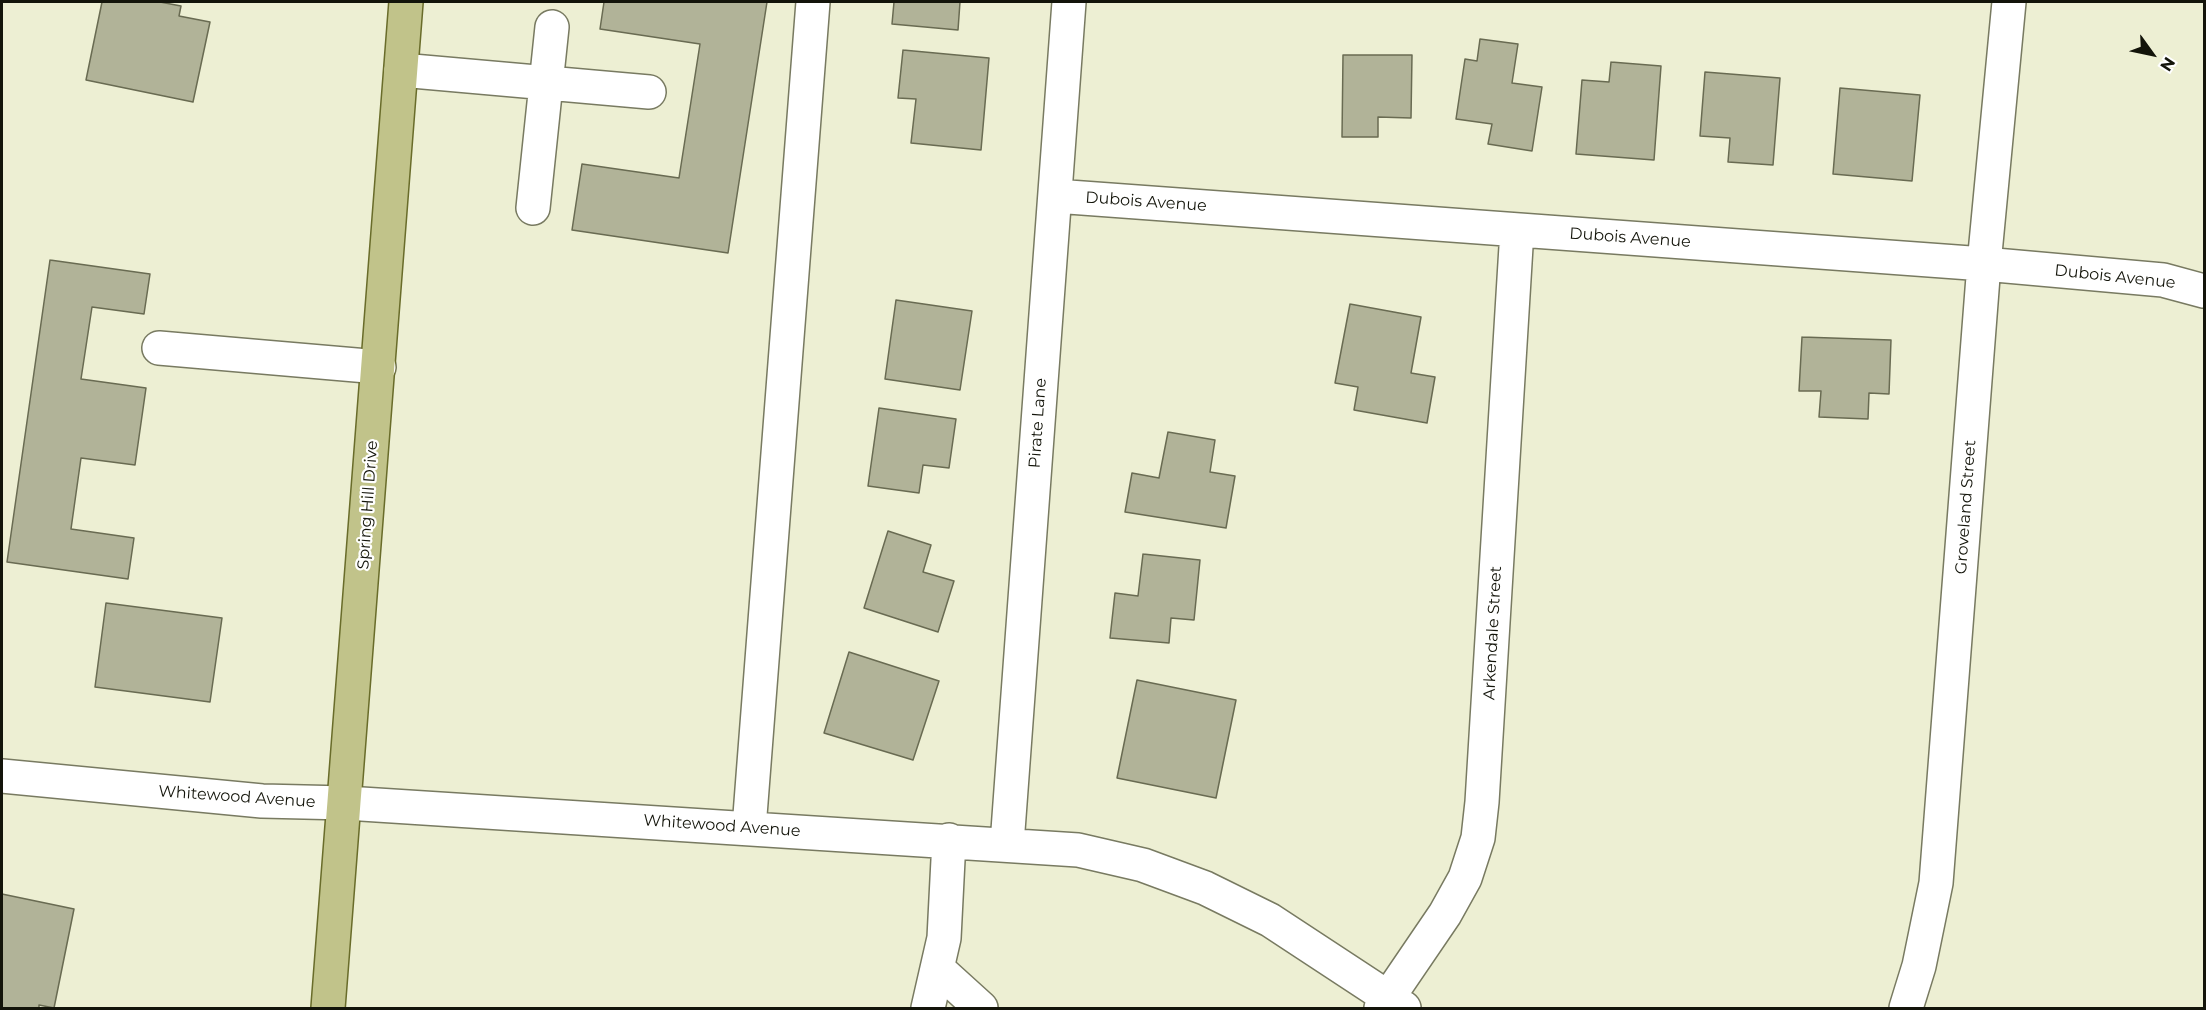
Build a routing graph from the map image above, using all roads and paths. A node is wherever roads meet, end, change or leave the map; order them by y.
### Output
1 (406, 2) edge
2 (813, 2) edge
3 (1069, 2) edge
4 (2009, 2) edge
5 (552, 27) dead end
6 (401, 70) junction
7 (547, 83) junction
8 (649, 92) dead end
9 (1055, 196) junction
10 (533, 208) dead end
11 (1517, 230) junction
12 (1984, 264) junction
13 (2205, 291) edge
14 (159, 348) dead end
15 (379, 367) junction
16 (2, 776) edge
17 (346, 803) junction
18 (749, 828) junction
19 (949, 840) junction
20 (1007, 844) junction
21 (938, 969) junction
22 (1391, 1005) edge
23 (328, 1008) edge
24 (928, 1008) edge
25 (981, 1008) edge
26 (1906, 1008) edge

1 - 6 main road, Spring Hill Drive
2 - 18 street
3 - 9 street, Pirate Lane
4 - 12 street, Groveland Street
5 - 7 street
6 - 7 street
6 - 15 main road, Spring Hill Drive
7 - 8 street
7 - 10 street
9 - 11 street, Dubois Avenue
9 - 20 street, Pirate Lane
11 - 12 street, Dubois Avenue
11 - 22 street, Arkendale Street
12 - 13 street, Dubois Avenue
12 - 26 street, Groveland Street
14 - 15 street
15 - 17 main road, Spring Hill Drive
16 - 17 street, Whitewood Avenue
17 - 18 street, Whitewood Avenue
17 - 23 main road, Spring Hill Drive
18 - 19 street, Whitewood Avenue
19 - 20 street, Whitewood Avenue
19 - 21 street
20 - 22 street, Whitewood Avenue
21 - 24 street
21 - 25 street

